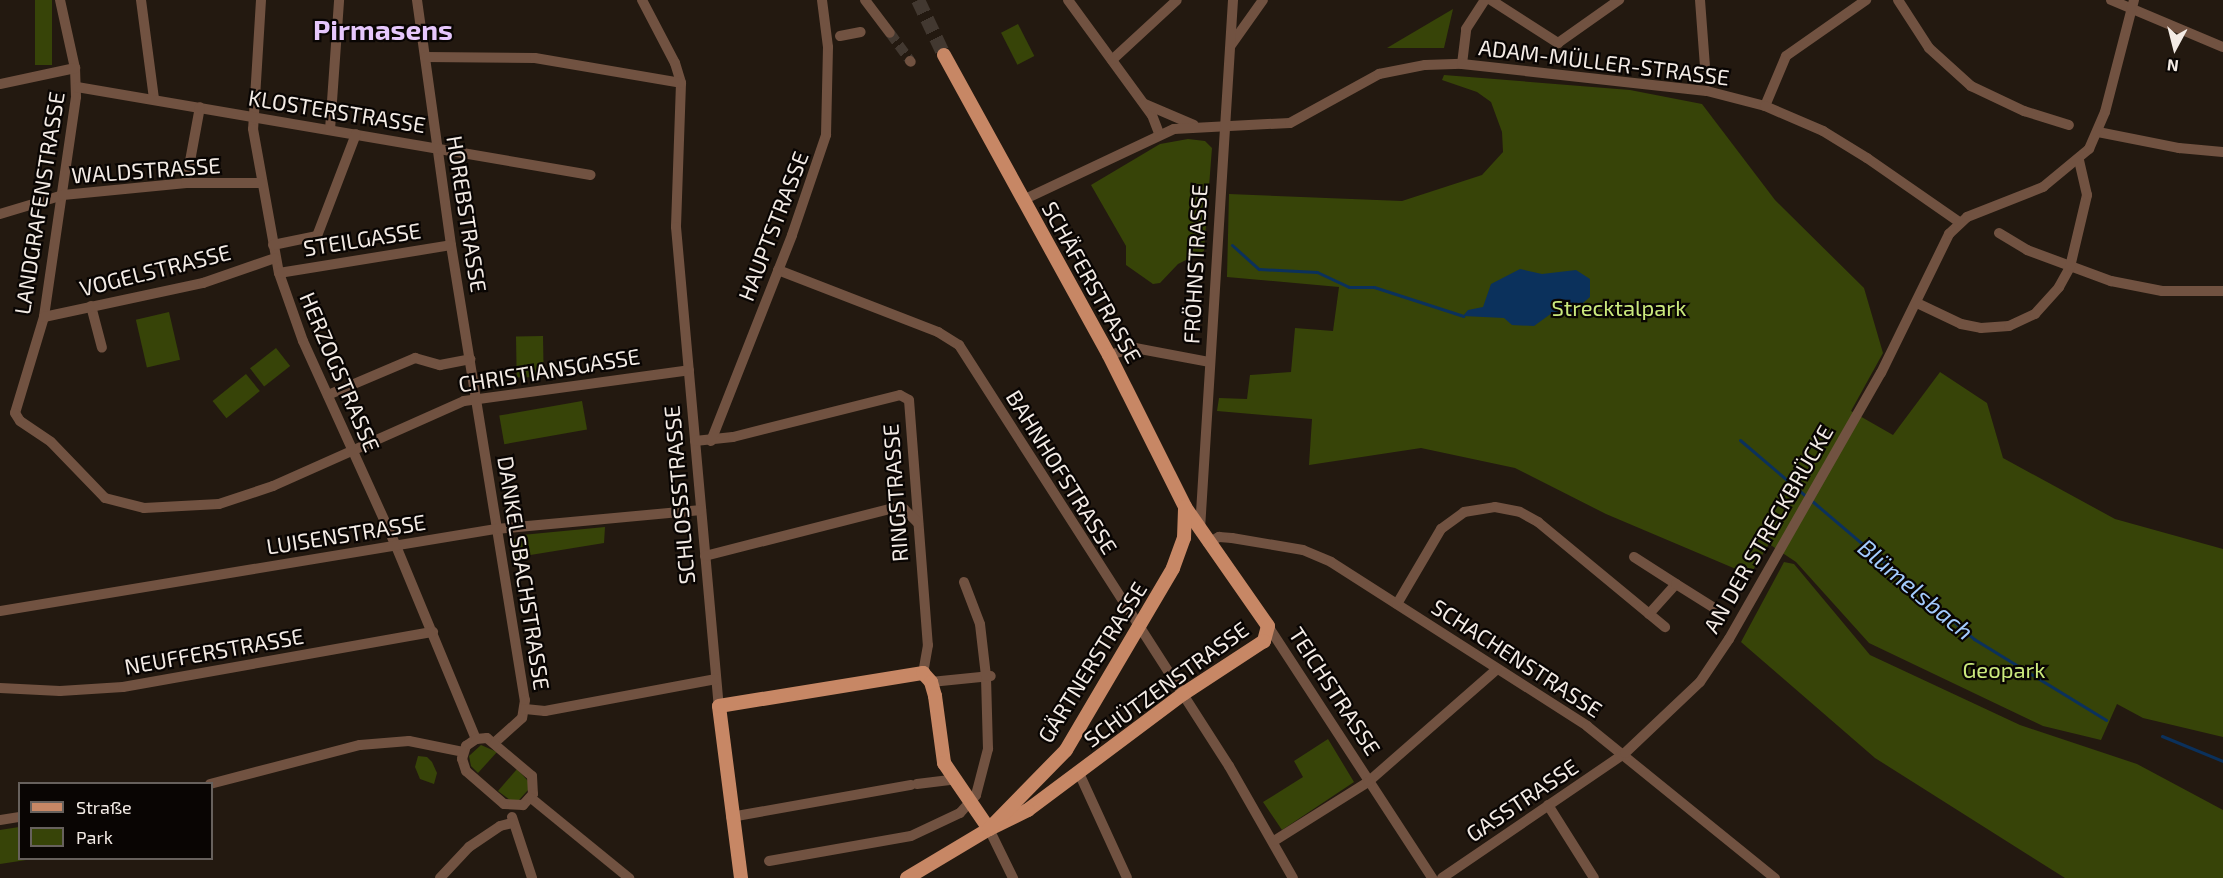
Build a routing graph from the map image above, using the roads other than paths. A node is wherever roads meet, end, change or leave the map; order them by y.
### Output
1 (60, 0) edge
2 (141, 0) edge
3 (261, 0) edge
4 (339, 0) edge
5 (417, 0) edge
6 (642, 0) edge
7 (822, 0) edge
8 (865, 0) edge
9 (1068, 0) edge
10 (1177, 0) edge
11 (1233, 0) edge
12 (1263, 0) edge
13 (1485, 0) edge
14 (1491, 0) edge
15 (1619, 0) edge
16 (1700, 0) edge
17 (1866, 0) edge
18 (1898, 0) edge
19 (2111, 0) edge
20 (2132, 5) edge
21 (872, 28) junction
22 (890, 33) tunnel mouth
23 (840, 36) dead end
24 (1231, 45) junction
25 (2223, 47) edge
26 (944, 56) tunnel mouth
27 (425, 57) junction
28 (1112, 60) junction
29 (1462, 64) junction
30 (1705, 67) dead end
31 (75, 68) junction
32 (681, 83) junction
33 (0, 84) edge
34 (77, 87) junction
35 (154, 99) junction
36 (1142, 103) junction
37 (1765, 106) junction
38 (200, 107) junction
39 (252, 117) junction
40 (1224, 125) junction
41 (2069, 125) dead end
42 (1194, 126) junction
43 (330, 130) junction
44 (2098, 132) junction
45 (356, 134) junction
46 (1159, 134) junction
47 (437, 147) junction
48 (2223, 152) edge
49 (2079, 161) junction
50 (591, 175) dead end
51 (186, 183) junction
52 (262, 183) junction
53 (63, 195) junction
54 (1023, 200) junction
55 (0, 214) edge
56 (1959, 222) junction
57 (1999, 232) dead end
58 (273, 244) junction
59 (451, 245) junction
60 (275, 258) junction
61 (2070, 267) junction
62 (778, 270) junction
63 (279, 273) junction
64 (2223, 291) edge
65 (1917, 303) junction
66 (92, 306) junction
67 (44, 317) junction
68 (102, 348) dead end
69 (1109, 355) junction
70 (470, 359) junction
71 (1209, 362) junction
72 (689, 370) junction
73 (328, 395) junction
74 (477, 398) junction
75 (15, 413) joint
76 (695, 441) junction
77 (711, 441) junction
78 (353, 452) junction
79 (1185, 507) junction
80 (701, 510) junction
81 (918, 523) junction
82 (496, 529) junction
83 (1200, 529) junction
84 (396, 546) junction
85 (1211, 547) junction
86 (1181, 550) junction
87 (705, 556) junction
88 (1634, 557) dead end
89 (964, 582) dead end
90 (1676, 584) junction
91 (1397, 604) junction
92 (1716, 609) dead end
93 (0, 611) edge
94 (1649, 614) junction
95 (1268, 626) junction
96 (1665, 627) dead end
97 (1138, 630) junction
98 (433, 632) junction
99 (1497, 669) junction
100 (989, 676) junction
101 (927, 678) junction
102 (716, 680) junction
103 (0, 688) edge
104 (1183, 694) junction
105 (719, 706) junction
106 (525, 709) junction
107 (476, 738) junction
108 (495, 742) junction
109 (463, 752) junction
110 (1625, 753) junction
111 (1079, 773) junction
112 (952, 780) junction
113 (213, 782) edge
114 (1368, 782) junction
115 (531, 798) junction
116 (971, 803) junction
117 (1548, 805) junction
118 (513, 807) junction
119 (18, 817) edge
120 (731, 817) junction
121 (0, 820) edge
122 (512, 823) junction
123 (989, 830) junction
124 (1274, 841) junction
125 (772, 861) dead end
126 (440, 878) edge
127 (532, 878) edge
128 (629, 878) edge
129 (741, 878) edge
130 (907, 878) edge
131 (1013, 878) edge
132 (1127, 878) edge
133 (1293, 878) edge
134 (1432, 878) edge
135 (1442, 878) edge
136 (1594, 878) edge
137 (1775, 878) edge

1 - 31 street, LANDGRAFENSTRASSE
2 - 35 street
3 - 39 street, HERZOGSTRASSE
4 - 43 street
5 - 27 street, HOREBSTRASSE
6 - 32 street
7 - 62 street, HAUPTSTRASSE
8 - 21 street
9 - 28 street
10 - 28 street
11 - 24 street, FRÖHNSTRASSE
12 - 24 street
13 - 29 street
14 - 15 street
16 - 30 street
17 - 37 street
18 - 41 street
19 - 20 street
20 - 25 street
20 - 44 street
21 - 22 street
21 - 23 street
24 - 40 street, FRÖHNSTRASSE
26 - 54 main road, SCHÄFERSTRASSE
27 - 32 street
27 - 47 street, HOREBSTRASSE
28 - 36 street
29 - 37 street, ADAM-MÜLLER-STRASSE
29 - 40 street, ADAM-MÜLLER-STRASSE
31 - 33 street
31 - 34 street, LANDGRAFENSTRASSE
32 - 72 street, SCHLOSSSTRASSE
34 - 35 street, KLOSTERSTRASSE
34 - 53 street, LANDGRAFENSTRASSE
35 - 38 street, KLOSTERSTRASSE
36 - 42 street
36 - 46 street
37 - 56 street, ADAM-MÜLLER-STRASSE
38 - 39 street, KLOSTERSTRASSE
38 - 51 street
39 - 43 street, KLOSTERSTRASSE
39 - 52 street, HERZOGSTRASSE
40 - 42 street, ADAM-MÜLLER-STRASSE
40 - 71 street, FRÖHNSTRASSE
42 - 46 street
43 - 45 street, KLOSTERSTRASSE
44 - 48 street
44 - 49 street
45 - 47 street, KLOSTERSTRASSE
45 - 58 street
46 - 54 street
47 - 50 street, KLOSTERSTRASSE
47 - 59 street, HOREBSTRASSE
49 - 56 street
49 - 61 street
51 - 52 street, WALDSTRASSE
51 - 53 street, WALDSTRASSE
52 - 58 street, HERZOGSTRASSE
53 - 55 street, WALDSTRASSE
53 - 67 street, LANDGRAFENSTRASSE
54 - 69 main road, SCHÄFERSTRASSE
56 - 65 street
57 - 61 street
58 - 60 street, HERZOGSTRASSE
59 - 63 street, STEILGASSE
59 - 70 street, HOREBSTRASSE
60 - 63 street, HERZOGSTRASSE
60 - 66 street, VOGELSTRASSE
61 - 64 street
61 - 65 street
62 - 77 street, HAUPTSTRASSE
62 - 97 street, BAHNHOFSTRASSE
63 - 73 street, HERZOGSTRASSE
65 - 110 street, AN DER STRECKBRÜCKE
66 - 67 street, VOGELSTRASSE
66 - 68 street
67 - 75 street, LANDGRAFENSTRASSE
69 - 71 street
69 - 79 main road, SCHÄFERSTRASSE
70 - 73 street
70 - 74 street, HOREBSTRASSE
71 - 83 street, FRÖHNSTRASSE
72 - 74 street, CHRISTIANSGASSE
72 - 76 street, SCHLOSSSTRASSE
73 - 78 street, HERZOGSTRASSE
74 - 78 street, CHRISTIANSGASSE
74 - 82 street, DANKELSBACHSTRASSE
75 - 78 street, CHRISTIANSGASSE
76 - 77 street
76 - 80 street, SCHLOSSSTRASSE
77 - 81 street, RINGSTRASSE
78 - 84 street, HERZOGSTRASSE
79 - 83 main road, SCHÄFERSTRASSE
79 - 86 main road, GÄRTNERSTRASSE
80 - 82 street, LUISENSTRASSE
80 - 87 street, SCHLOSSSTRASSE
81 - 87 street
81 - 101 street, RINGSTRASSE
82 - 84 street, LUISENSTRASSE
82 - 106 street, DANKELSBACHSTRASSE
83 - 85 main road, TEICHSTRASSE
84 - 93 street, LUISENSTRASSE
84 - 98 street, HERZOGSTRASSE
85 - 86 main road
85 - 91 street, SCHACHENSTRASSE
85 - 95 main road, TEICHSTRASSE
86 - 97 main road, GÄRTNERSTRASSE
87 - 102 street, SCHLOSSSTRASSE
88 - 90 street
89 - 100 street
90 - 92 street
90 - 94 street
91 - 94 street
91 - 99 street, SCHACHENSTRASSE
94 - 96 street
95 - 104 main road, SCHÜTZENSTRASSE
95 - 114 street, TEICHSTRASSE
97 - 104 street, BAHNHOFSTRASSE
97 - 123 main road, GÄRTNERSTRASSE
98 - 103 street, NEUFFERSTRASSE
98 - 107 street, HERZOGSTRASSE
99 - 110 street, SCHACHENSTRASSE
99 - 114 street
100 - 101 street
100 - 116 street
101 - 105 main road
101 - 112 main road, RINGSTRASSE
102 - 105 street, SCHLOSSSTRASSE
102 - 106 street
104 - 111 main road, SCHÜTZENSTRASSE
104 - 124 street, BAHNHOFSTRASSE
105 - 120 main road, SCHLOSSSTRASSE
106 - 108 street, DANKELSBACHSTRASSE
107 - 108 street
107 - 109 street
108 - 115 street
109 - 113 street
109 - 118 street
110 - 117 street, GASSTRASSE
110 - 137 street, SCHACHENSTRASSE
111 - 123 main road, SCHÜTZENSTRASSE
111 - 132 street
112 - 116 main road, RINGSTRASSE
112 - 120 street
114 - 124 street
114 - 134 street, TEICHSTRASSE
115 - 118 street
115 - 128 street
116 - 123 main road, RINGSTRASSE
116 - 125 street
117 - 135 street, GASSTRASSE
117 - 136 street
118 - 122 street
119 - 121 street
120 - 129 main road, SCHLOSSSTRASSE
122 - 126 street
122 - 127 street
123 - 130 main road, GÄRTNERSTRASSE
123 - 131 street
124 - 133 street, BAHNHOFSTRASSE

